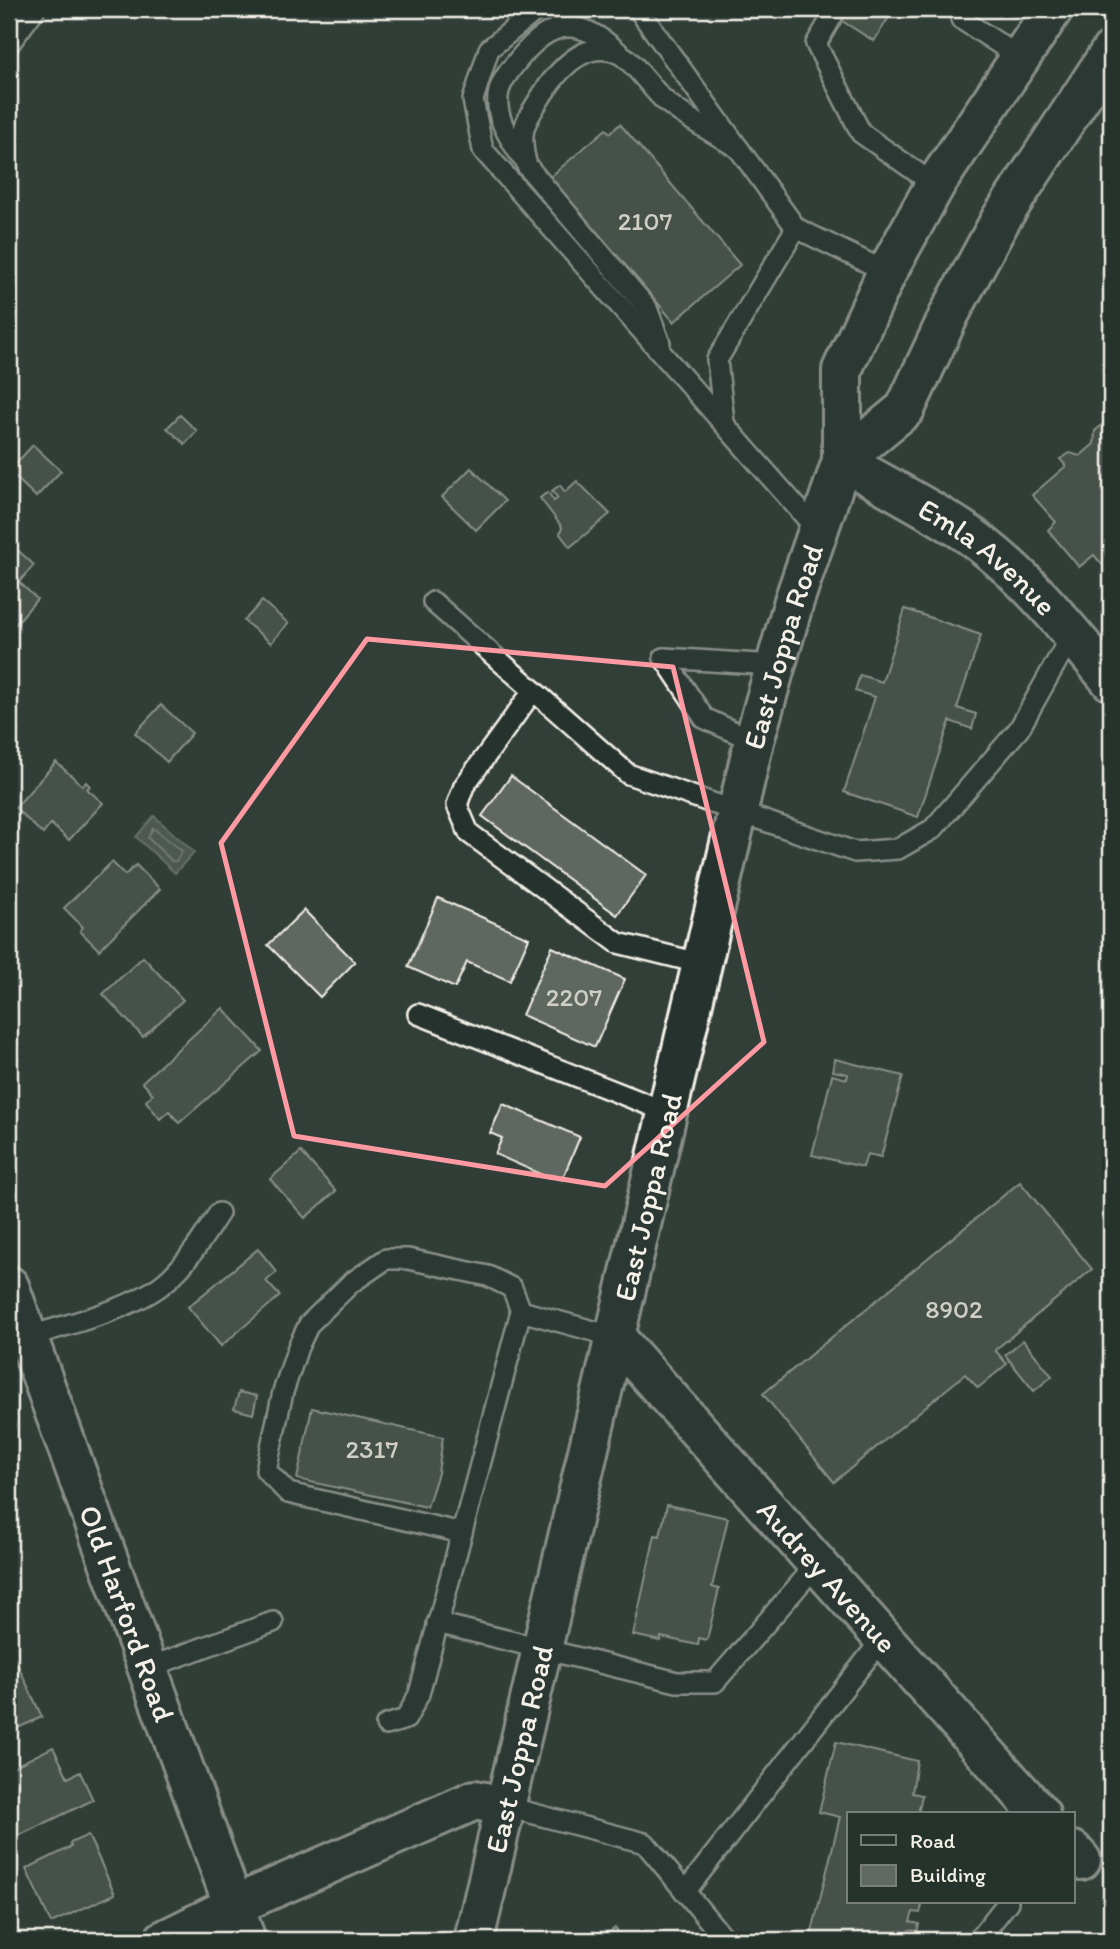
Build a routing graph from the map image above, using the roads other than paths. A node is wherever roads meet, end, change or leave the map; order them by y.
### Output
1 (35, 9) edge
2 (538, 9) edge
3 (638, 9) edge
4 (968, 9) edge
5 (1052, 9) edge
6 (833, 15) dead end
7 (9, 44) edge
8 (1111, 51) edge
9 (619, 53) junction
10 (1018, 56) junction
11 (739, 149) junction
12 (527, 166) junction
13 (935, 185) junction
14 (796, 228) junction
15 (887, 272) junction
16 (664, 353) junction
17 (724, 422) junction
18 (842, 461) junction
19 (817, 530) junction
20 (433, 602) dead end
21 (1072, 634) junction
22 (774, 664) junction
23 (1111, 681) edge
24 (533, 691) junction
25 (754, 741) junction
26 (737, 814) junction
27 (702, 964) junction
28 (418, 1014) dead end
29 (667, 1112) junction
30 (219, 1213) dead end
31 (9, 1286) edge
32 (521, 1311) junction
33 (27, 1337) junction
34 (615, 1337) junction
35 (462, 1533) junction
36 (817, 1564) junction
37 (272, 1622) dead end
38 (437, 1623) junction
39 (883, 1639) junction
40 (541, 1650) junction
41 (147, 1668) junction
42 (386, 1726) dead end
43 (505, 1806) junction
44 (1038, 1812) edge
45 (685, 1892) junction
46 (1006, 1904) edge
47 (240, 1923) edge
48 (164, 1940) edge
49 (474, 1940) edge
50 (725, 1940) edge
51 (978, 1940) edge

1 - 7 lane
2 - 16 lane
3 - 11 lane
4 - 10 lane
5 - 10 main road, East Joppa Road
6 - 13 lane
8 - 18 main road
9 - 11 lane
9 - 12 lane
9 - 12 lane
10 - 13 main road, East Joppa Road
11 - 14 lane
12 - 16 lane
13 - 15 main road, East Joppa Road
14 - 15 lane
14 - 17 lane
15 - 18 main road, East Joppa Road
16 - 17 lane
17 - 19 lane
18 - 19 main road, East Joppa Road
18 - 21 main road, Emla Avenue
19 - 22 main road, East Joppa Road
20 - 24 lane
21 - 23 main road, Emla Avenue
21 - 26 lane
22 - 25 main road, East Joppa Road
22 - 25 lane
24 - 26 lane
24 - 27 lane
25 - 26 main road, East Joppa Road
26 - 27 main road, East Joppa Road
27 - 29 main road, East Joppa Road
28 - 29 lane
29 - 34 main road, East Joppa Road
30 - 33 lane
31 - 33 main road, Old Harford Road
32 - 34 lane
32 - 35 lane
32 - 35 lane
33 - 41 main road, Old Harford Road
34 - 36 main road, Audrey Avenue
34 - 40 main road, East Joppa Road
35 - 38 lane
36 - 39 main road, Audrey Avenue
36 - 40 lane
37 - 41 lane
38 - 40 lane
38 - 42 lane
39 - 44 main road, Audrey Avenue
39 - 45 lane
40 - 43 main road, East Joppa Road
41 - 47 main road, Old Harford Road
43 - 45 lane
43 - 47 main road
43 - 49 main road, East Joppa Road
45 - 50 lane
46 - 51 lane
47 - 48 main road

